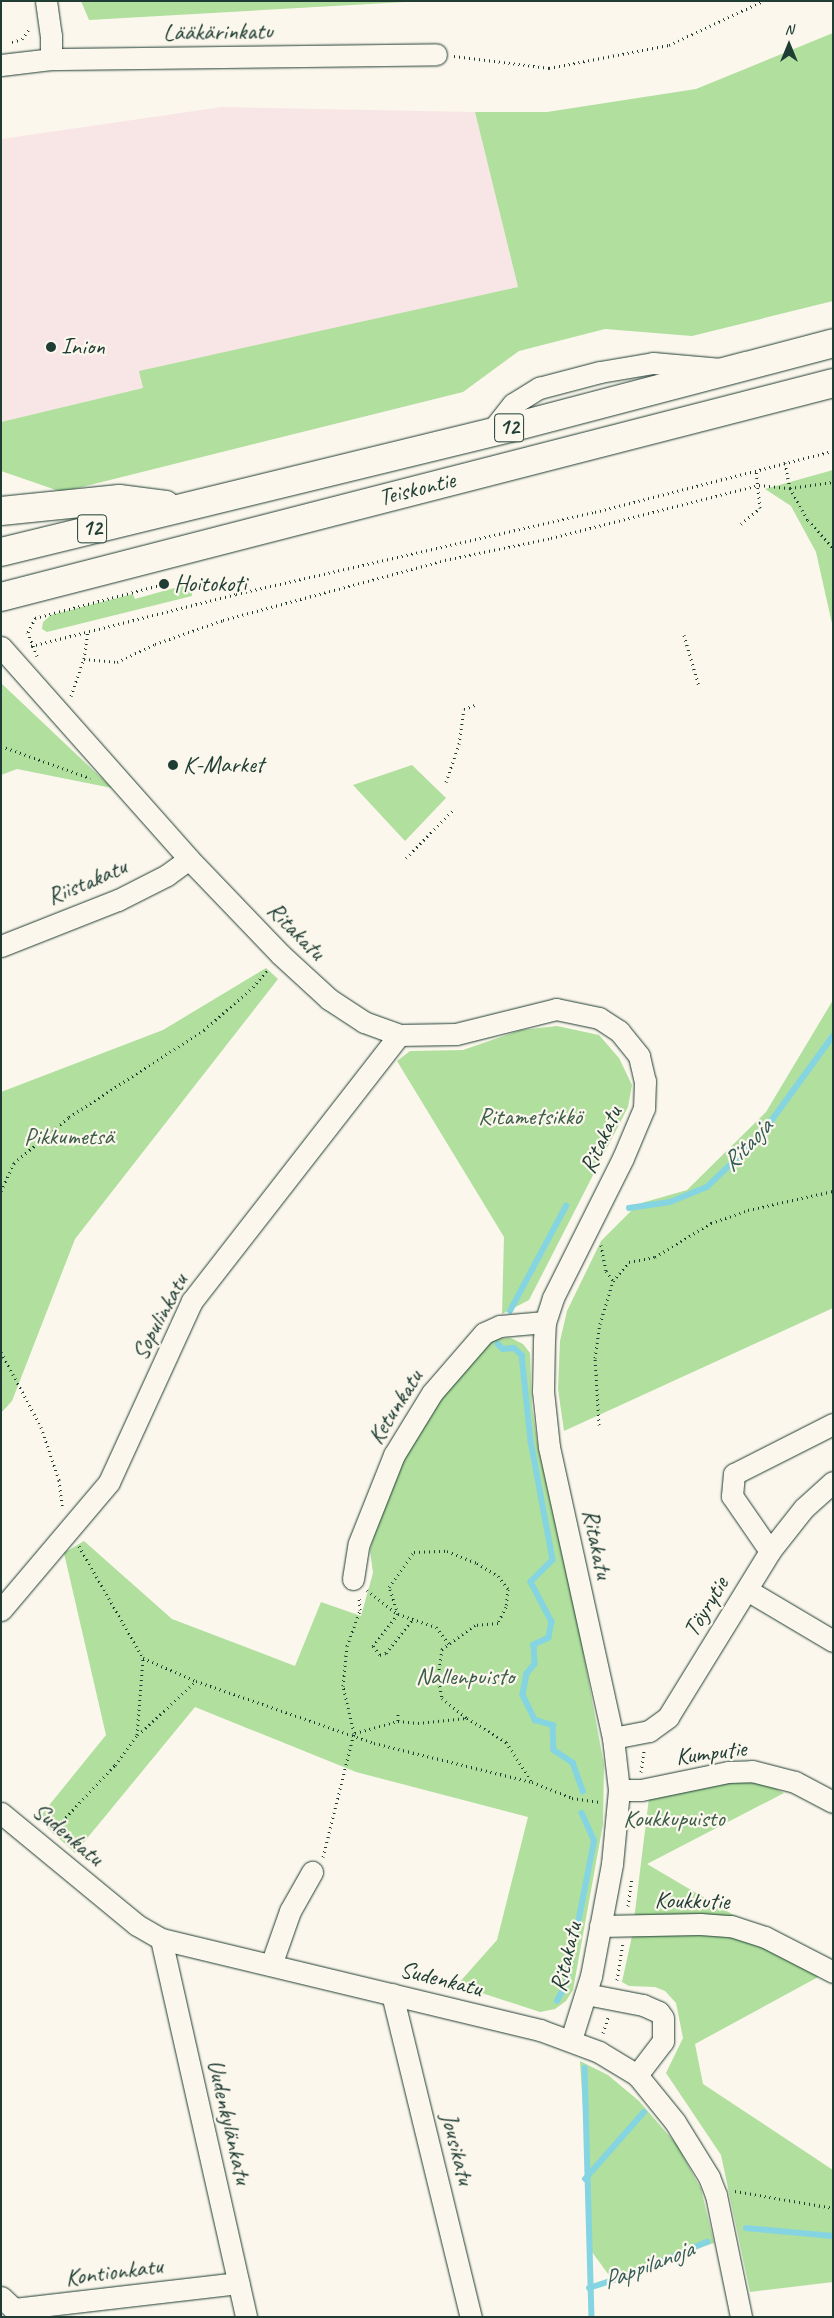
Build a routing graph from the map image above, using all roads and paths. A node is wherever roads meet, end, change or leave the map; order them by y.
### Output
1 (46, 1) edge
2 (763, 1) edge
3 (29, 24) dead end
4 (22, 39) dead end
5 (436, 54) joint
6 (51, 59) junction
7 (1, 65) edge
8 (833, 343) edge
9 (833, 382) edge
10 (833, 452) edge
11 (786, 463) junction
12 (756, 471) junction
13 (833, 482) edge
14 (759, 485) junction
15 (790, 488) junction
16 (183, 507) junction
17 (1, 511) edge
18 (741, 524) dead end
19 (833, 548) edge
20 (1, 552) edge
21 (164, 584) dead end
22 (1, 597) edge
23 (88, 632) junction
24 (684, 635) dead end
25 (32, 645) junction
26 (1, 647) edge
27 (84, 659) junction
28 (38, 660) dead end
29 (699, 686) dead end
30 (64, 694) dead end
31 (475, 706) dead end
32 (1, 746) edge
33 (115, 775) junction
34 (446, 782) dead end
35 (454, 809) dead end
36 (406, 858) dead end
37 (189, 859) junction
38 (1, 946) edge
39 (280, 954) junction
40 (400, 1035) junction
41 (1, 1191) edge
42 (833, 1191) edge
43 (586, 1235) junction
44 (613, 1281) junction
45 (545, 1322) junction
46 (1, 1352) edge
47 (833, 1424) edge
48 (599, 1425) dead end
49 (833, 1482) edge
50 (70, 1530) junction
51 (770, 1551) junction
52 (353, 1579) junction
53 (747, 1590) junction
54 (1, 1610) edge
55 (398, 1614) junction
56 (412, 1620) junction
57 (833, 1641) edge
58 (449, 1644) junction
59 (143, 1658) junction
60 (196, 1681) junction
61 (398, 1714) dead end
62 (467, 1718) junction
63 (398, 1720) junction
64 (649, 1730) junction
65 (354, 1733) junction
66 (137, 1735) junction
67 (612, 1738) junction
68 (532, 1782) junction
69 (641, 1790) junction
70 (833, 1802) edge
71 (626, 1803) junction
72 (1, 1813) edge
73 (48, 1836) dead end
74 (312, 1872) joint
75 (600, 1926) junction
76 (161, 1939) junction
77 (271, 1965) junction
78 (833, 1972) edge
79 (392, 1994) junction
80 (586, 1994) junction
81 (571, 2040) junction
82 (637, 2075) junction
83 (732, 2191) dead end
84 (833, 2208) edge
85 (238, 2283) junction
86 (1, 2297) edge
87 (246, 2317) edge
88 (471, 2317) edge
89 (741, 2317) edge

1 - 6 street
2 - 5 path
3 - 4 path
5 - 6 street, Lääkärinkatu
6 - 7 street, Lääkärinkatu
8 - 16 highway, Teiskontie / 12
9 - 22 highway, Teiskontie / 12
10 - 11 path
11 - 12 path
11 - 15 path
12 - 14 path
12 - 23 path
13 - 15 path
14 - 15 path
14 - 18 path
14 - 27 path
15 - 19 path
16 - 17 highway
16 - 20 highway, Teiskontie / 12
21 - 25 path
23 - 25 path
23 - 27 path
24 - 29 path
25 - 28 path
26 - 33 street, Ritakatu
27 - 30 path
31 - 34 path
32 - 33 path
33 - 37 street, Ritakatu
35 - 36 path
37 - 38 street, Riistakatu
37 - 39 street, Ritakatu
39 - 40 street, Ritakatu
39 - 41 path
40 - 43 street, Ritakatu
40 - 50 street, Sopulinkatu
42 - 44 path
43 - 44 path
43 - 45 street, Ritakatu
44 - 48 path
45 - 52 street, Ketunkatu
45 - 67 street, Ritakatu
46 - 50 path
47 - 51 street
49 - 51 street, Töyrytie
50 - 54 street, Sopulinkatu
50 - 59 path
51 - 53 street, Töyrytie
52 - 55 path
52 - 65 path
53 - 57 street
53 - 64 street, Töyrytie
55 - 56 path
55 - 56 path
55 - 58 path
56 - 58 path
58 - 62 path
59 - 60 path
59 - 66 path
60 - 65 path
60 - 66 path
61 - 63 path
62 - 63 path
62 - 68 path
63 - 65 path
64 - 67 street, Töyrytie
64 - 69 path
65 - 68 path
65 - 74 path
66 - 73 path
67 - 71 street, Ritakatu
68 - 71 path
69 - 70 street, Kumputie
69 - 71 street, Kumputie
71 - 75 street, Ritakatu
72 - 76 street, Sudenkatu
74 - 77 street
75 - 78 street, Koukkutie
75 - 80 street, Ritakatu
76 - 77 street, Sudenkatu
76 - 85 street, Uudenkylänkatu
77 - 79 street, Sudenkatu
79 - 81 street, Sudenkatu
79 - 88 street, Jousikatu
80 - 81 street, Ritakatu
80 - 82 street
81 - 82 street, Sudenkatu
82 - 89 street, Sudenkatu
83 - 84 path
85 - 86 street, Kontionkatu
85 - 87 street, Uudenkylänkatu

